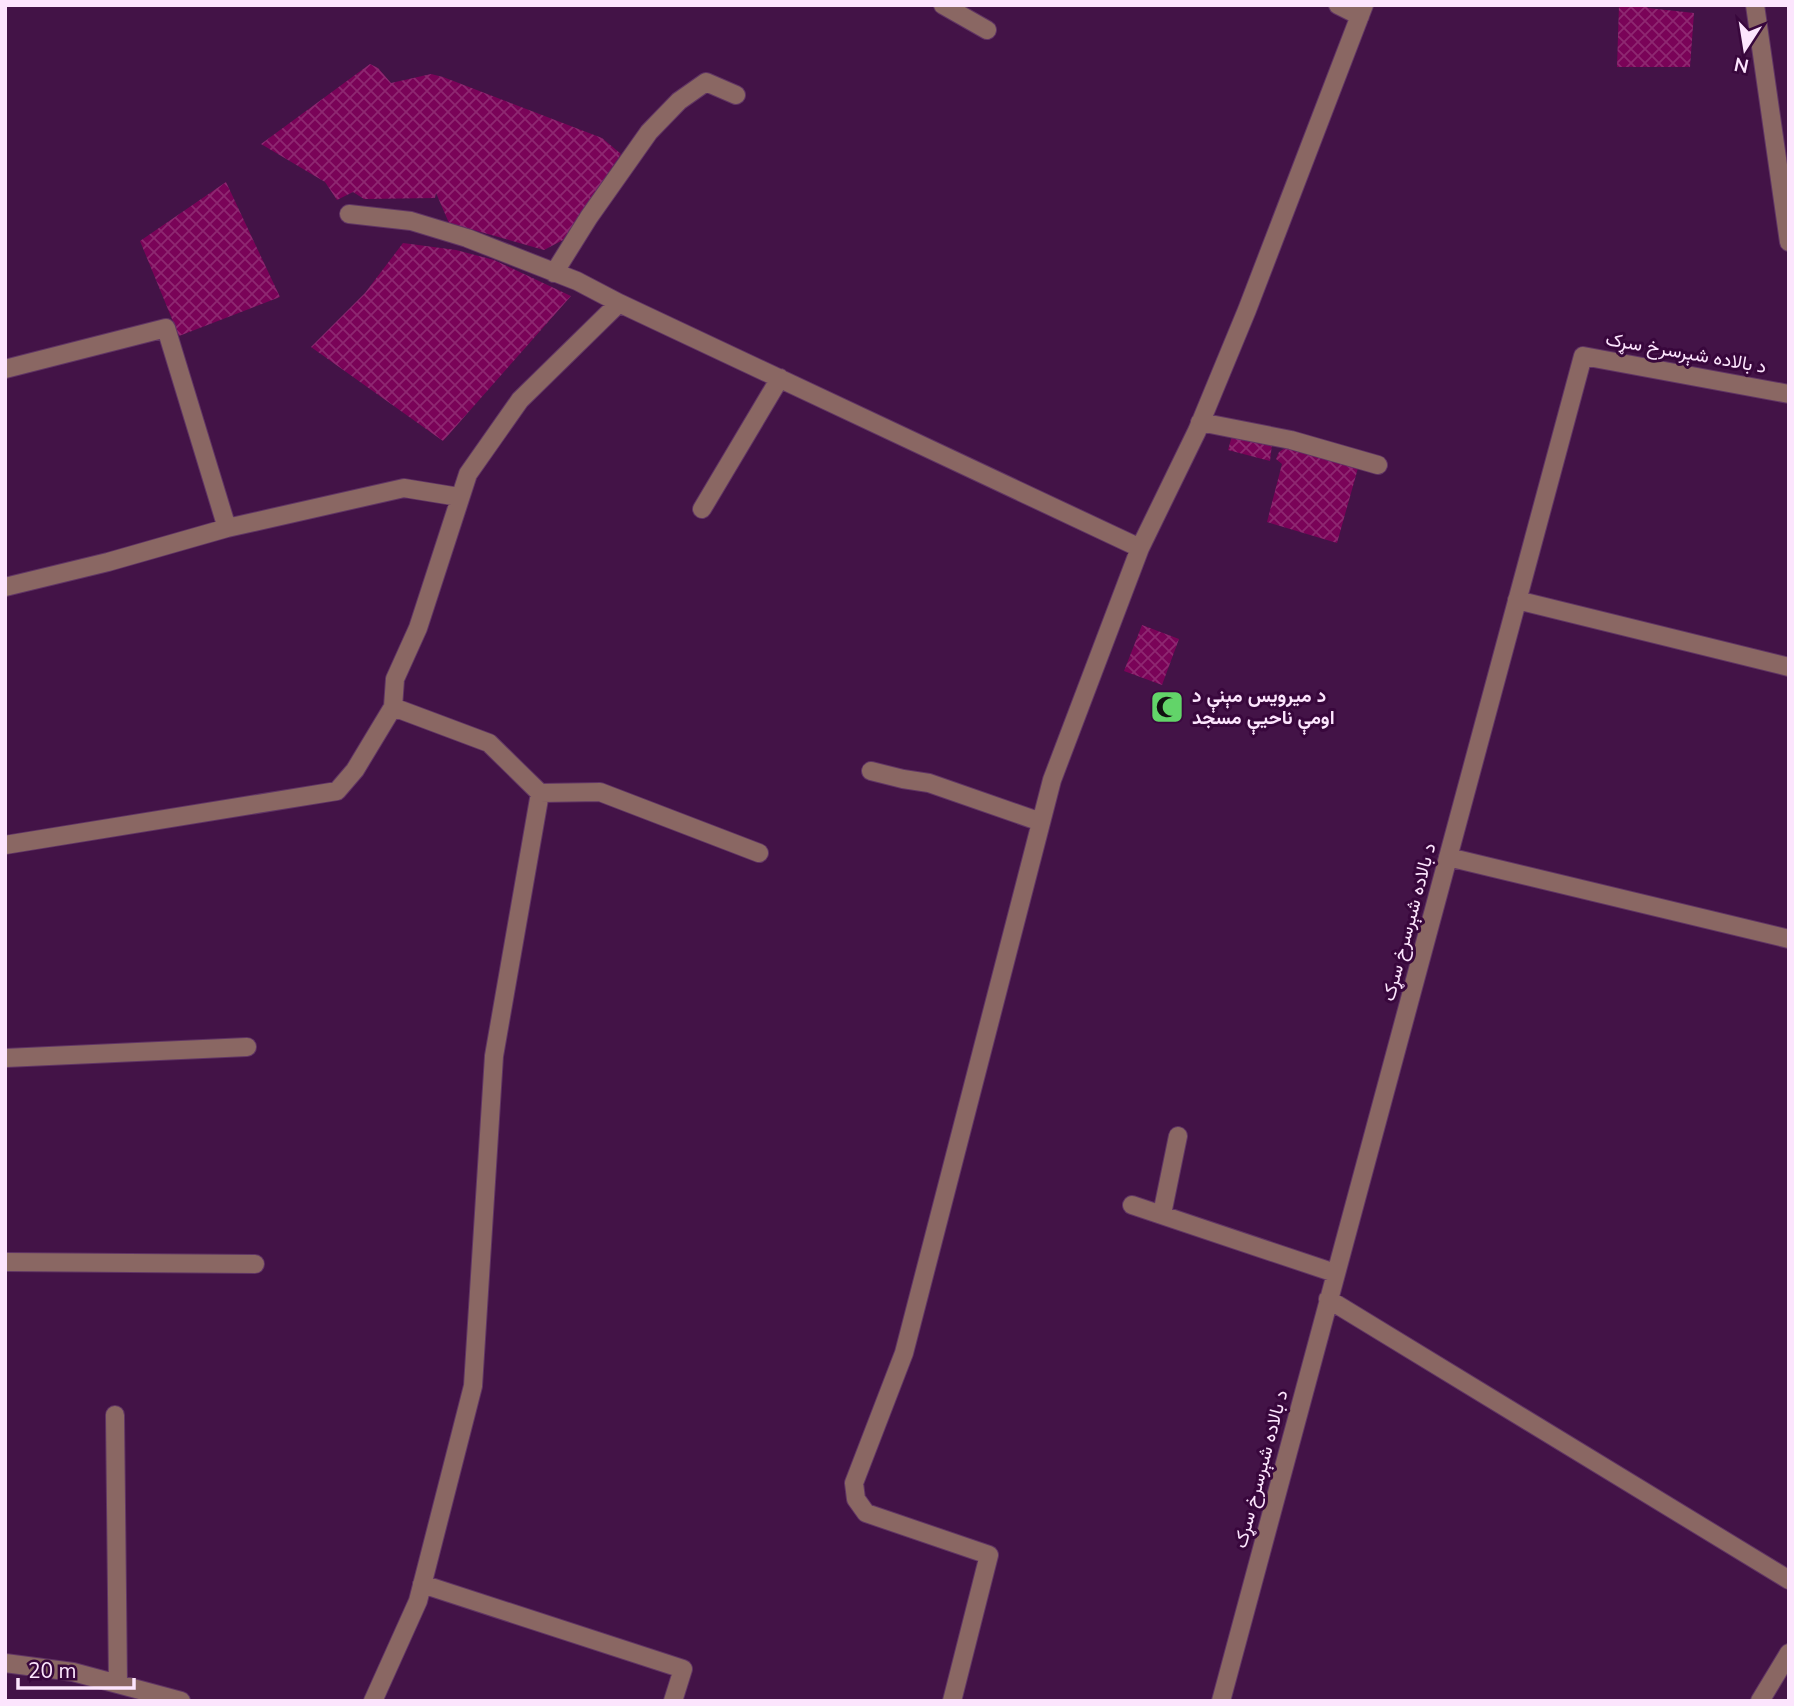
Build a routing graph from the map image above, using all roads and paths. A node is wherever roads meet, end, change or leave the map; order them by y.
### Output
1 (943, 5) edge
2 (1338, 5) edge
3 (1755, 5) edge
4 (1362, 11) edge
5 (987, 30) dead end
6 (736, 94) dead end
7 (349, 214) dead end
8 (1789, 242) edge
9 (554, 272) junction
10 (619, 303) junction
11 (5, 369) edge
12 (780, 378) junction
13 (1789, 394) edge
14 (1200, 422) junction
15 (1378, 465) dead end
16 (459, 497) junction
17 (702, 509) dead end
18 (227, 528) junction
19 (1140, 548) junction
20 (5, 587) edge
21 (1517, 600) junction
22 (1789, 667) edge
23 (393, 707) junction
24 (872, 771) dead end
25 (540, 793) junction
26 (1041, 822) junction
27 (5, 845) edge
28 (759, 853) dead end
29 (1448, 857) junction
30 (1789, 939) edge
31 (247, 1047) dead end
32 (5, 1058) edge
33 (1178, 1136) dead end
34 (1132, 1205) dead end
35 (1162, 1213) junction
36 (5, 1262) edge
37 (255, 1264) dead end
38 (1335, 1273) junction
39 (1328, 1299) junction
40 (115, 1415) dead end
41 (1789, 1580) edge
42 (422, 1584) junction
43 (1789, 1653) edge
44 (5, 1663) edge
45 (118, 1684) junction
46 (181, 1701) edge
47 (373, 1701) edge
48 (673, 1701) edge
49 (952, 1701) edge
50 (1221, 1701) edge
51 (1760, 1701) edge

1 - 5 street
2 - 4 street
3 - 8 street
4 - 14 street
6 - 9 street
7 - 9 street
9 - 10 street
10 - 12 street
10 - 16 street
11 - 18 street
12 - 17 street
12 - 19 street
13 - 21 street, د بالاده شېرسرخ سړک
14 - 15 street
14 - 19 street
16 - 18 street
16 - 23 street
18 - 20 street
19 - 26 street
21 - 22 street
21 - 29 street, د بالاده شېرسرخ سړک
23 - 25 street
23 - 27 street
24 - 26 street
25 - 28 street
25 - 42 street
26 - 49 street
29 - 30 street
29 - 38 street, د بالاده شېرسرخ سړک
31 - 32 street
33 - 35 street
34 - 35 street
35 - 38 street
36 - 37 street
38 - 39 street, د بالاده شېرسرخ سړک
39 - 41 street
39 - 50 street, د بالاده شېرسرخ سړک
40 - 45 street
42 - 47 street
42 - 48 street
43 - 51 street
44 - 45 street
45 - 46 street

